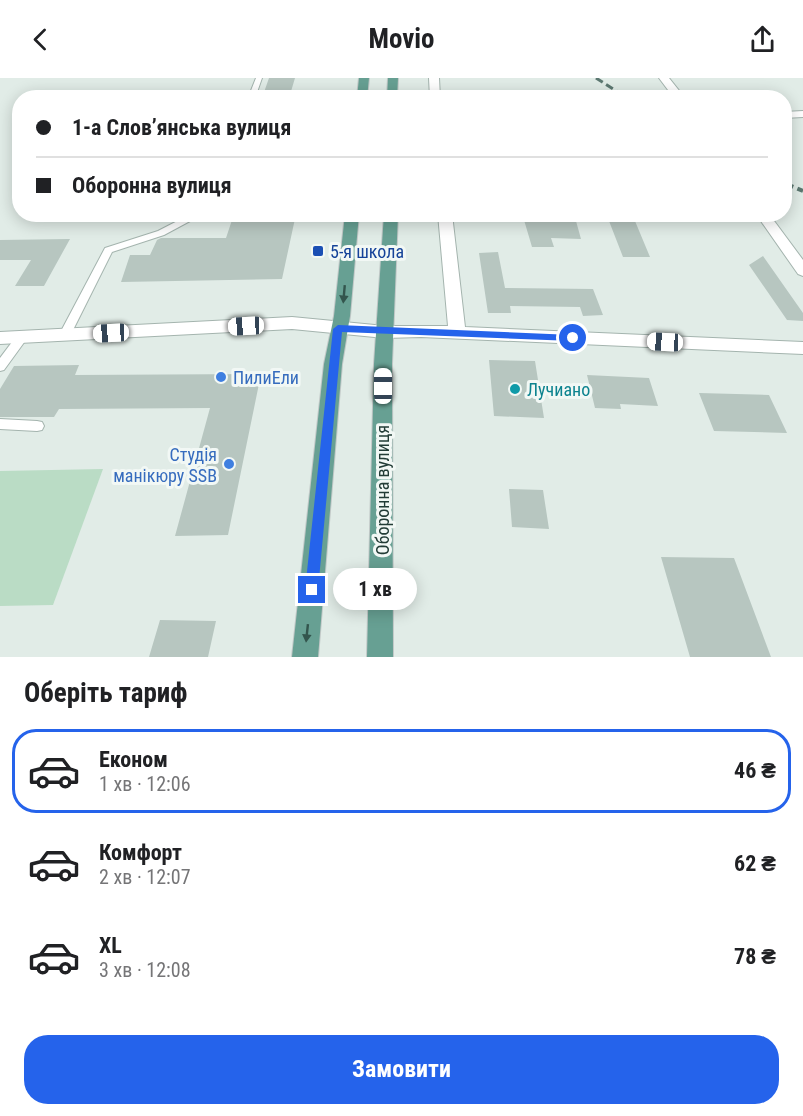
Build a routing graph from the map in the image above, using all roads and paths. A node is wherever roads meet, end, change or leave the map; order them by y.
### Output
1 (664, 78) edge
2 (674, 90) edge
3 (182, 222) edge
4 (351, 222) edge
5 (392, 222) edge
6 (446, 222) edge
7 (768, 222) edge
8 (803, 271) edge
9 (338, 329) junction
10 (385, 332) junction
11 (458, 333) junction
12 (65, 335) junction
13 (22, 337) junction
14 (0, 338) edge
15 (803, 348) edge
16 (0, 368) edge
17 (0, 424) edge
18 (37, 426) dead end
19 (305, 657) edge
20 (380, 657) edge

1 - 2 street
3 - 12 lane
4 -> 9 main road
5 - 10 main road, Оборонна вулиця
6 - 11 street
7 - 8 street
9 - 10 street
9 - 12 street
9 -> 19 main road
10 - 11 street
10 - 20 main road, Оборонна вулиця
11 - 15 street
12 - 13 street
13 - 14 street
13 - 16 lane
17 - 18 lane

